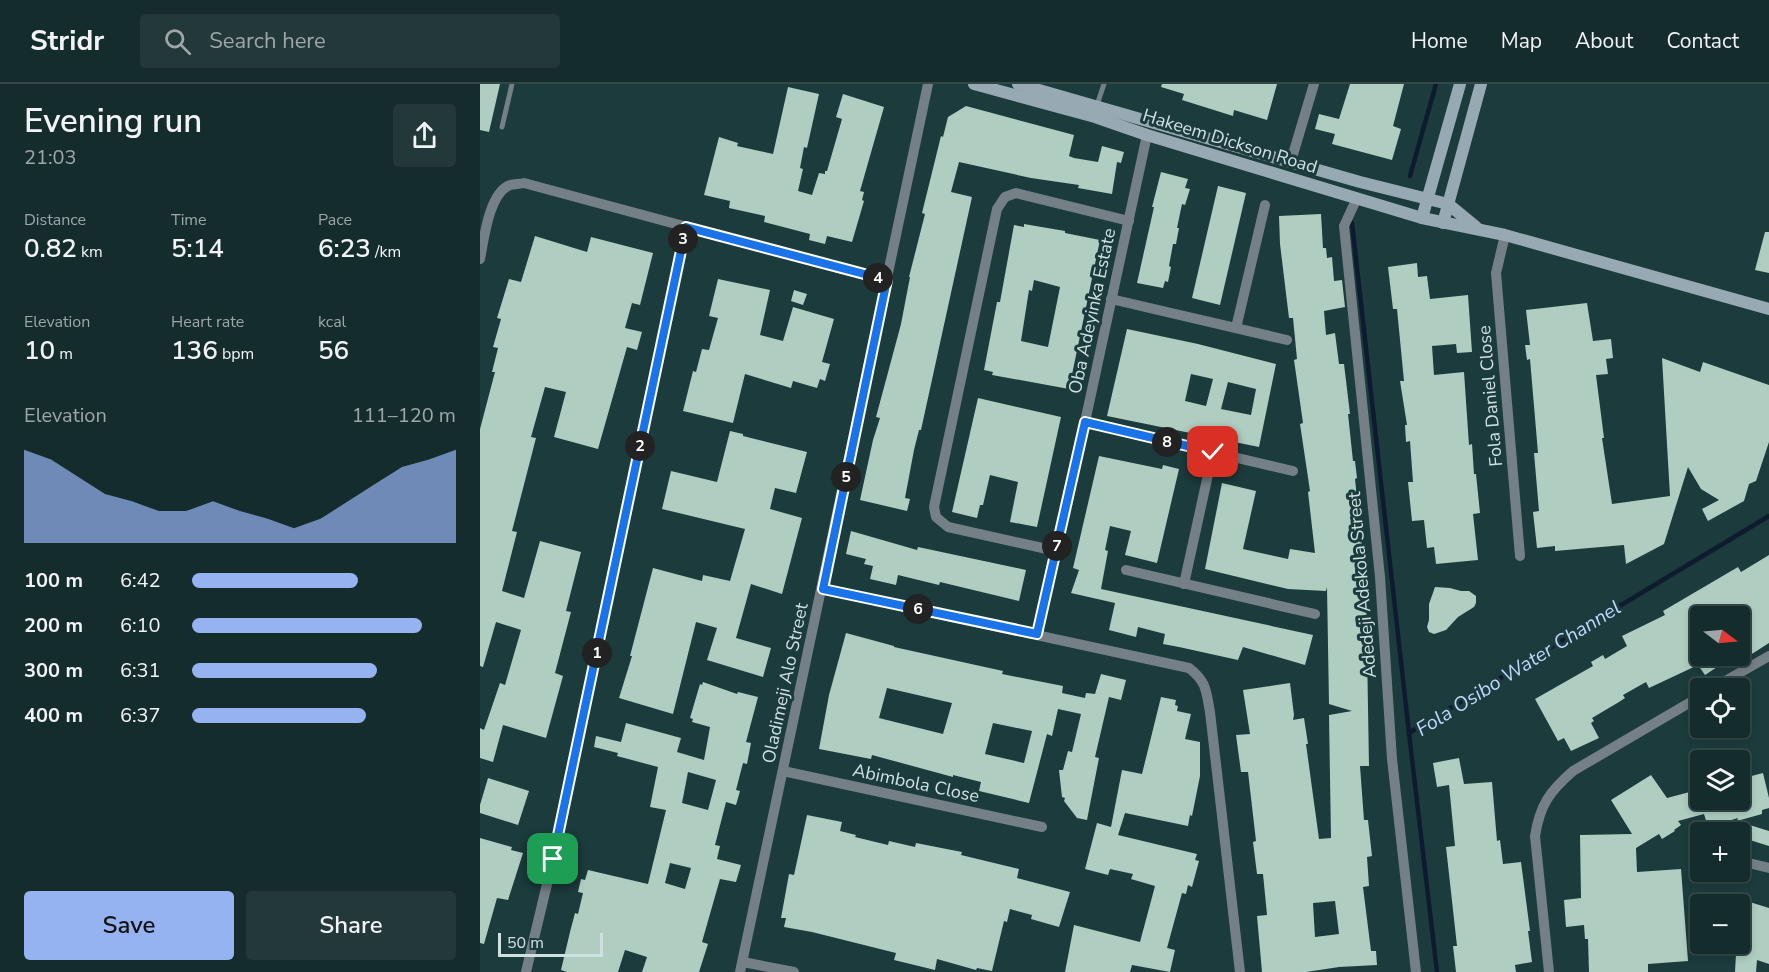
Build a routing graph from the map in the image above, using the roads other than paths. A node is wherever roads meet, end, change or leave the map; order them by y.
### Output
1 (512, 84) edge
2 (928, 84) edge
3 (975, 84) edge
4 (1018, 84) edge
5 (1104, 84) edge
6 (1314, 84) edge
7 (1460, 84) edge
8 (1481, 84) edge
9 (1097, 106) junction
10 (502, 127) dead end
11 (1147, 135) junction
12 (1291, 161) junction
13 (1357, 198) junction
14 (1428, 198) junction
15 (1449, 204) junction
16 (1265, 205) dead end
17 (1422, 218) junction
18 (1129, 220) junction
19 (1443, 223) junction
20 (686, 227) junction
21 (1477, 228) junction
22 (1505, 235) junction
23 (480, 259) edge
24 (887, 280) junction
25 (1112, 299) junction
26 (1769, 309) edge
27 (1236, 328) junction
28 (1287, 340) dead end
29 (1085, 422) junction
30 (1213, 452) junction
31 (1293, 471) dead end
32 (1056, 551) junction
33 (1520, 556) dead end
34 (1126, 570) dead end
35 (1184, 584) junction
36 (823, 589) junction
37 (1315, 614) dead end
38 (1037, 634) junction
39 (1769, 656) edge
40 (1730, 678) edge
41 (1690, 702) edge
42 (783, 771) junction
43 (1042, 827) dead end
44 (1750, 863) edge
45 (1769, 868) edge
46 (742, 967) edge
47 (526, 972) edge
48 (794, 972) edge
49 (1240, 972) edge
50 (1416, 972) edge
51 (1549, 972) edge

1 - 10 lane
2 - 24 street, Oladimeji Alo Street
3 - 11 main road, Hakeem Dickson Road
4 - 9 main road, Hakeem Dickson Road
5 - 9 lane
6 - 12 street
7 - 14 main road
8 - 15 main road
9 - 12 main road, Hakeem Dickson Road
11 - 13 main road, Hakeem Dickson Road
11 - 18 street, Oba Adeyinka Estate
12 - 14 main road, Hakeem Dickson Road
13 - 17 main road, Hakeem Dickson Road
13 - 50 street, Adedeji Adekola Street
14 - 15 main road, Hakeem Dickson Road
14 - 17 main road
15 - 19 main road
15 - 21 main road, Hakeem Dickson Road
16 - 27 street
17 - 19 main road, Hakeem Dickson Road
18 - 25 street, Oba Adeyinka Estate
18 - 32 street
19 - 21 main road, Hakeem Dickson Road
20 - 23 street
20 - 24 street
20 - 47 street
21 - 22 main road, Hakeem Dickson Road
22 - 26 main road, Hakeem Dickson Road
22 - 33 street, Fola Daniel Close
24 - 36 street, Oladimeji Alo Street
25 - 27 street
25 - 29 street, Oba Adeyinka Estate
27 - 28 street
29 - 30 street
29 - 32 street, Oba Adeyinka Estate
30 - 31 street
30 - 35 street
32 - 38 street, Oba Adeyinka Estate
34 - 35 street
35 - 37 street
36 - 38 street
36 - 42 street, Oladimeji Alo Street
38 - 49 street
39 - 40 street
41 - 51 street
42 - 43 street, Abimbola Close
42 - 46 street, Oladimeji Alo Street
44 - 45 street
46 - 48 street

